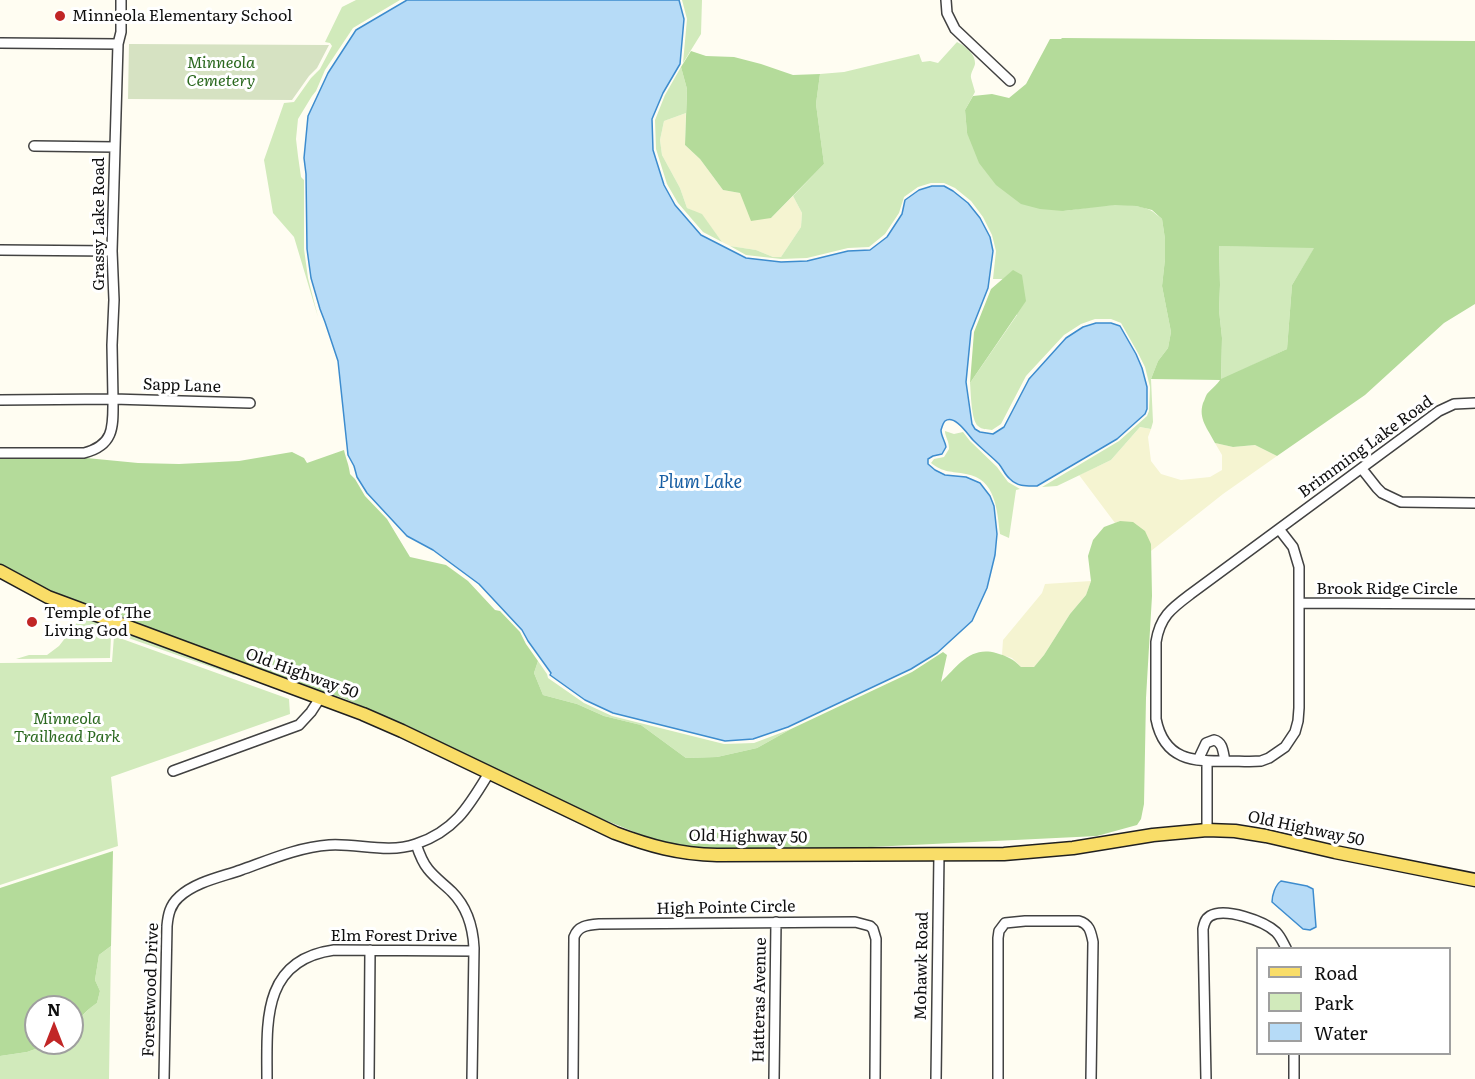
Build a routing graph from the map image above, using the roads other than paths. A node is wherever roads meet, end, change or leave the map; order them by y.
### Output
1 (121, 0) edge
2 (946, 0) edge
3 (0, 43) edge
4 (118, 44) junction
5 (1010, 81) dead end
6 (34, 146) dead end
7 (115, 147) junction
8 (0, 250) edge
9 (112, 251) junction
10 (0, 399) edge
11 (113, 399) junction
12 (250, 403) dead end
13 (1475, 403) edge
14 (0, 453) edge
15 (1362, 469) junction
16 (1475, 503) edge
17 (1279, 529) junction
18 (0, 571) edge
19 (1299, 603) junction
20 (1475, 604) edge
21 (320, 698) junction
22 (1202, 761) junction
23 (1225, 761) junction
24 (173, 771) dead end
25 (489, 773) junction
26 (1207, 830) junction
27 (416, 844) junction
28 (939, 854) junction
29 (1475, 880) edge
30 (776, 922) junction
31 (1285, 947) edge
32 (370, 950) junction
33 (474, 951) junction
34 (1294, 1055) edge
35 (164, 1079) edge
36 (267, 1079) edge
37 (369, 1079) edge
38 (472, 1079) edge
39 (573, 1079) edge
40 (774, 1079) edge
41 (875, 1079) edge
42 (936, 1079) edge
43 (998, 1079) edge
44 (1091, 1079) edge
45 (1206, 1079) edge
46 (1294, 1079) edge

1 - 4 street, Grassy Lake Road
2 - 5 street
3 - 4 street
4 - 7 street, Grassy Lake Road
6 - 7 street
7 - 9 street, Grassy Lake Road
8 - 9 street
9 - 11 street, Grassy Lake Road
10 - 11 street, Sapp Lane
11 - 12 street, Sapp Lane
11 - 14 street, Grassy Lake Road
13 - 15 street, Brimming Lake Road
15 - 16 street
15 - 17 street, Brimming Lake Road
17 - 19 street, Brimming Lake Road
17 - 22 street, Brimming Lake Road
18 - 21 main road, Old Highway 50
19 - 20 street, Brook Ridge Circle
19 - 23 street, Brimming Lake Road
21 - 24 street
21 - 25 main road, Old Highway 50
22 - 23 street, Brimming Lake Road
22 - 23 street
22 - 26 street
25 - 27 street, Forestwood Drive
25 - 28 main road, Old Highway 50
26 - 28 main road, Old Highway 50
26 - 29 main road, Old Highway 50
27 - 33 street
27 - 35 street, Forestwood Drive
28 - 42 street, Mohawk Road
30 - 39 street, High Pointe Circle
30 - 40 street, Hatteras Avenue
30 - 41 street, High Pointe Circle
31 - 45 street
32 - 33 street, Elm Forest Drive
32 - 36 street, Elm Forest Drive
32 - 37 street
33 - 38 street
34 - 46 street
43 - 44 street

